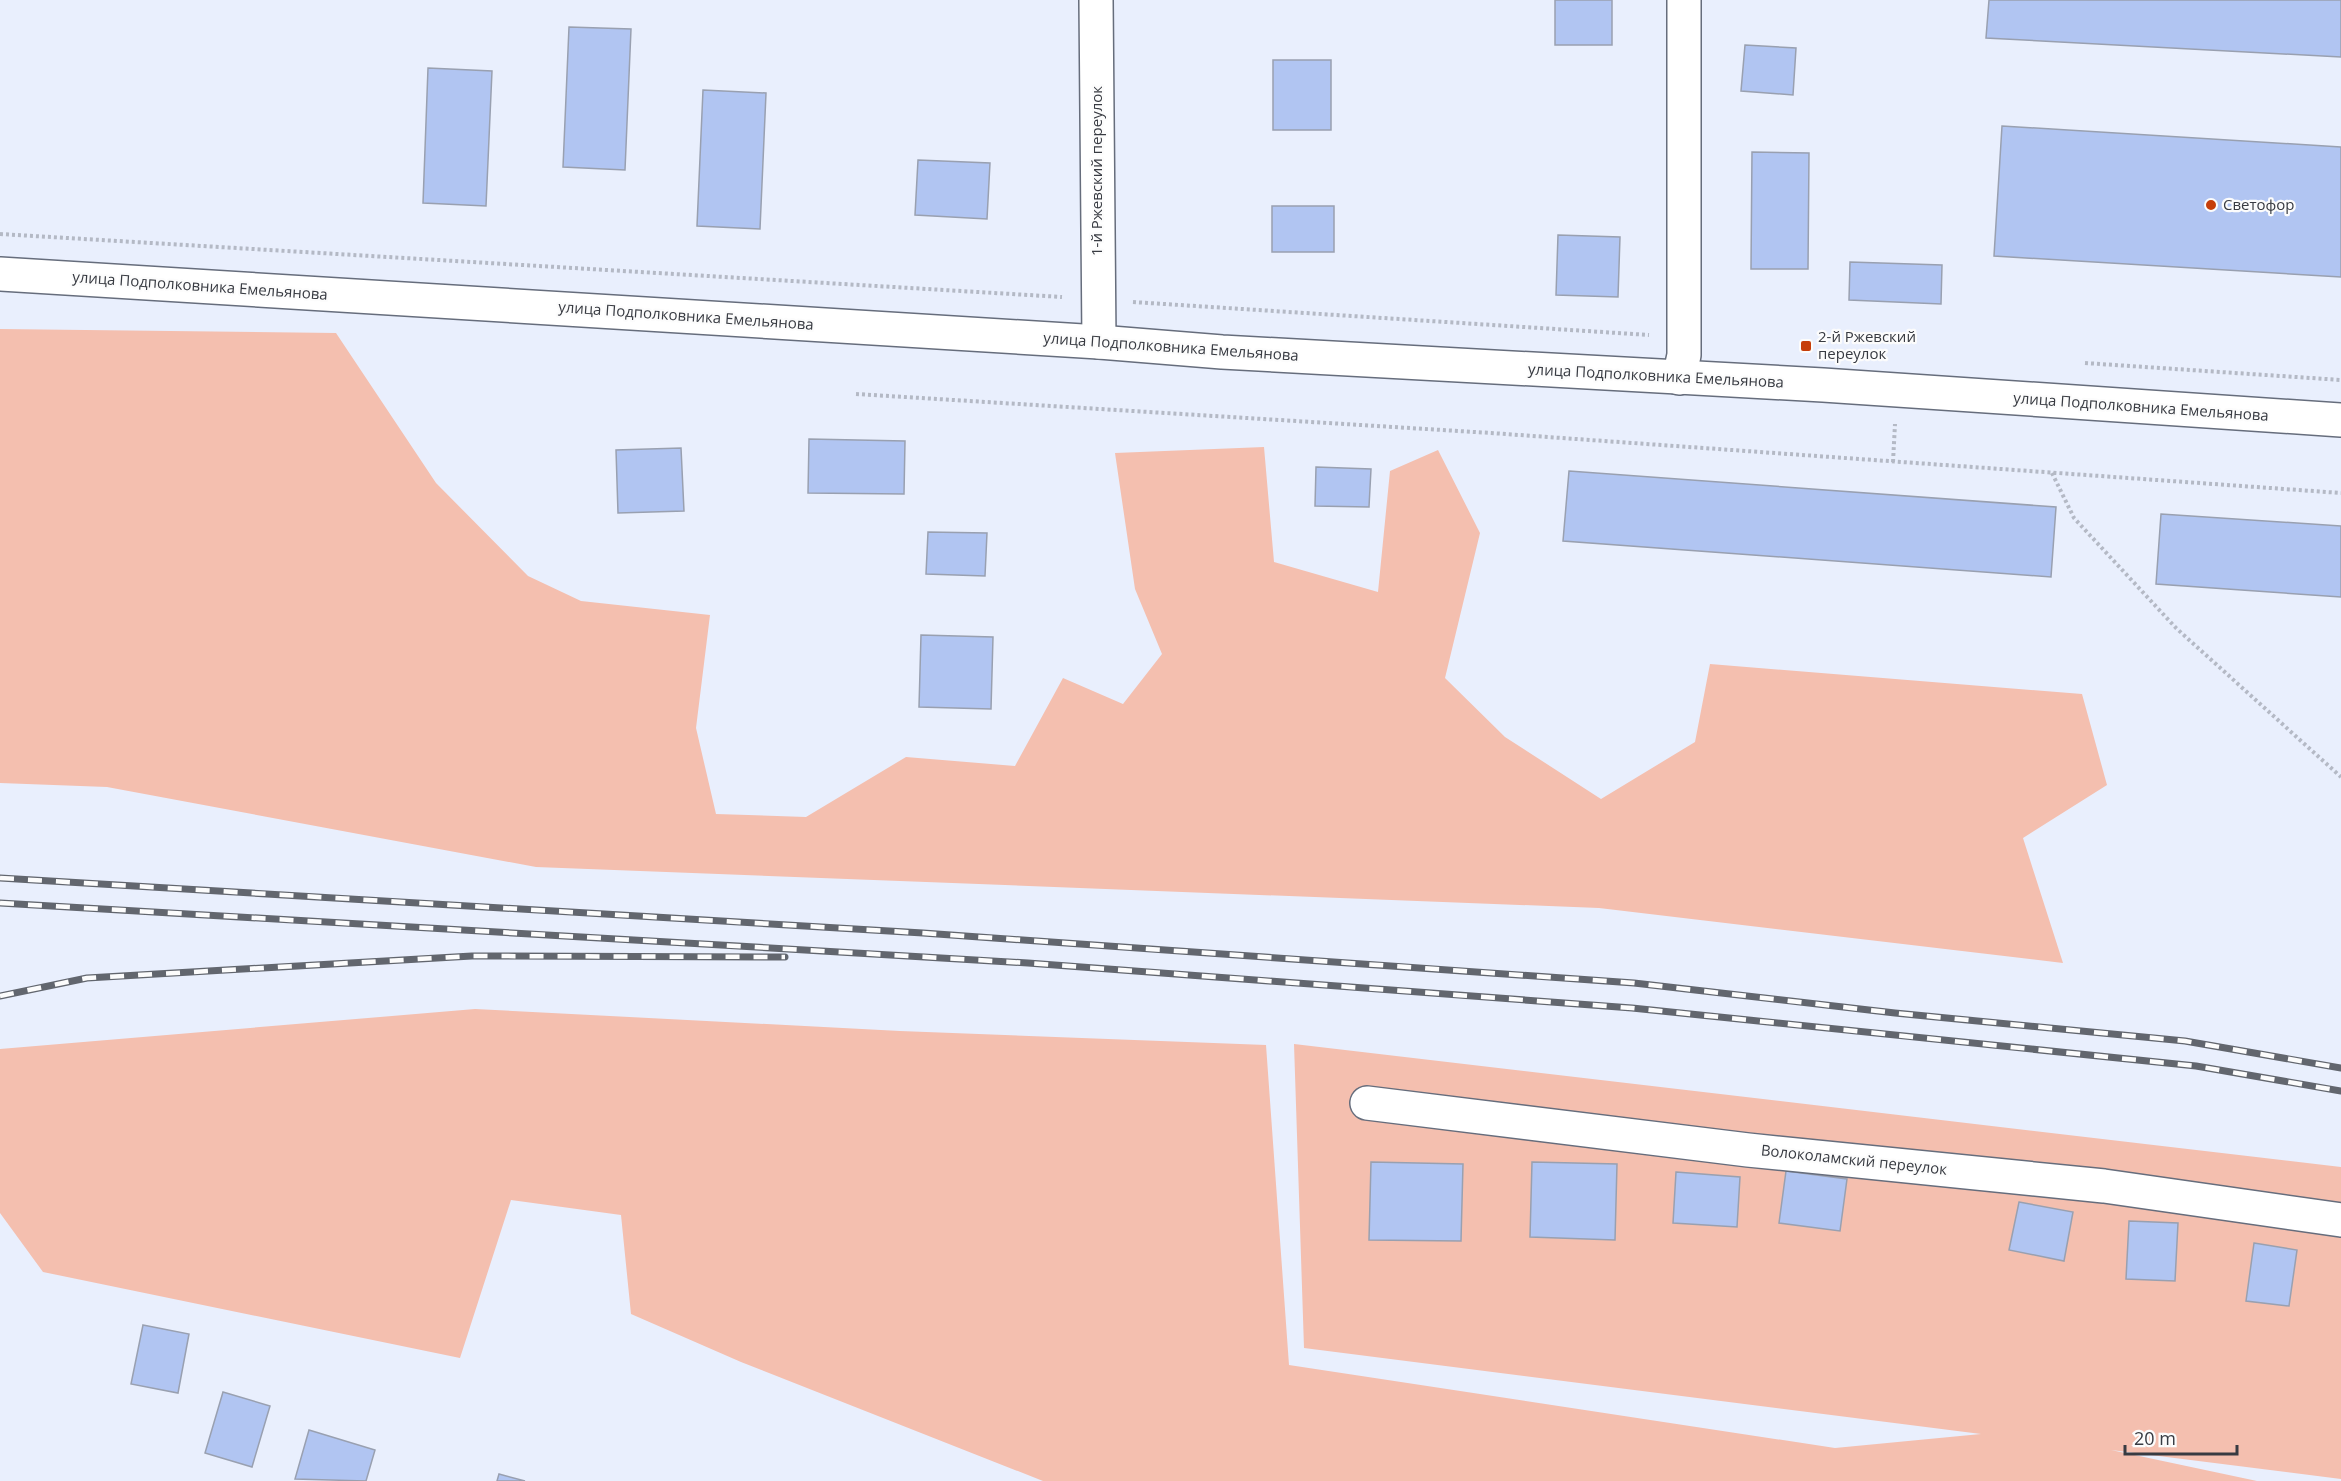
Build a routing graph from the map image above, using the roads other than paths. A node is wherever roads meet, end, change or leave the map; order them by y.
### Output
1 (1096, 0) edge
2 (1684, 0) edge
3 (0, 274) edge
4 (1099, 342) junction
5 (1679, 378) junction
6 (2341, 420) edge
7 (1367, 1103) dead end
8 (2341, 1220) edge

1 - 4 main road, 1-й Ржевский переулок
2 - 5 main road
3 - 4 main road, улица Подполковника Емельянова
4 - 5 main road, улица Подполковника Емельянова
5 - 6 main road, улица Подполковника Емельянова
7 - 8 main road, Волоколамский переулок

